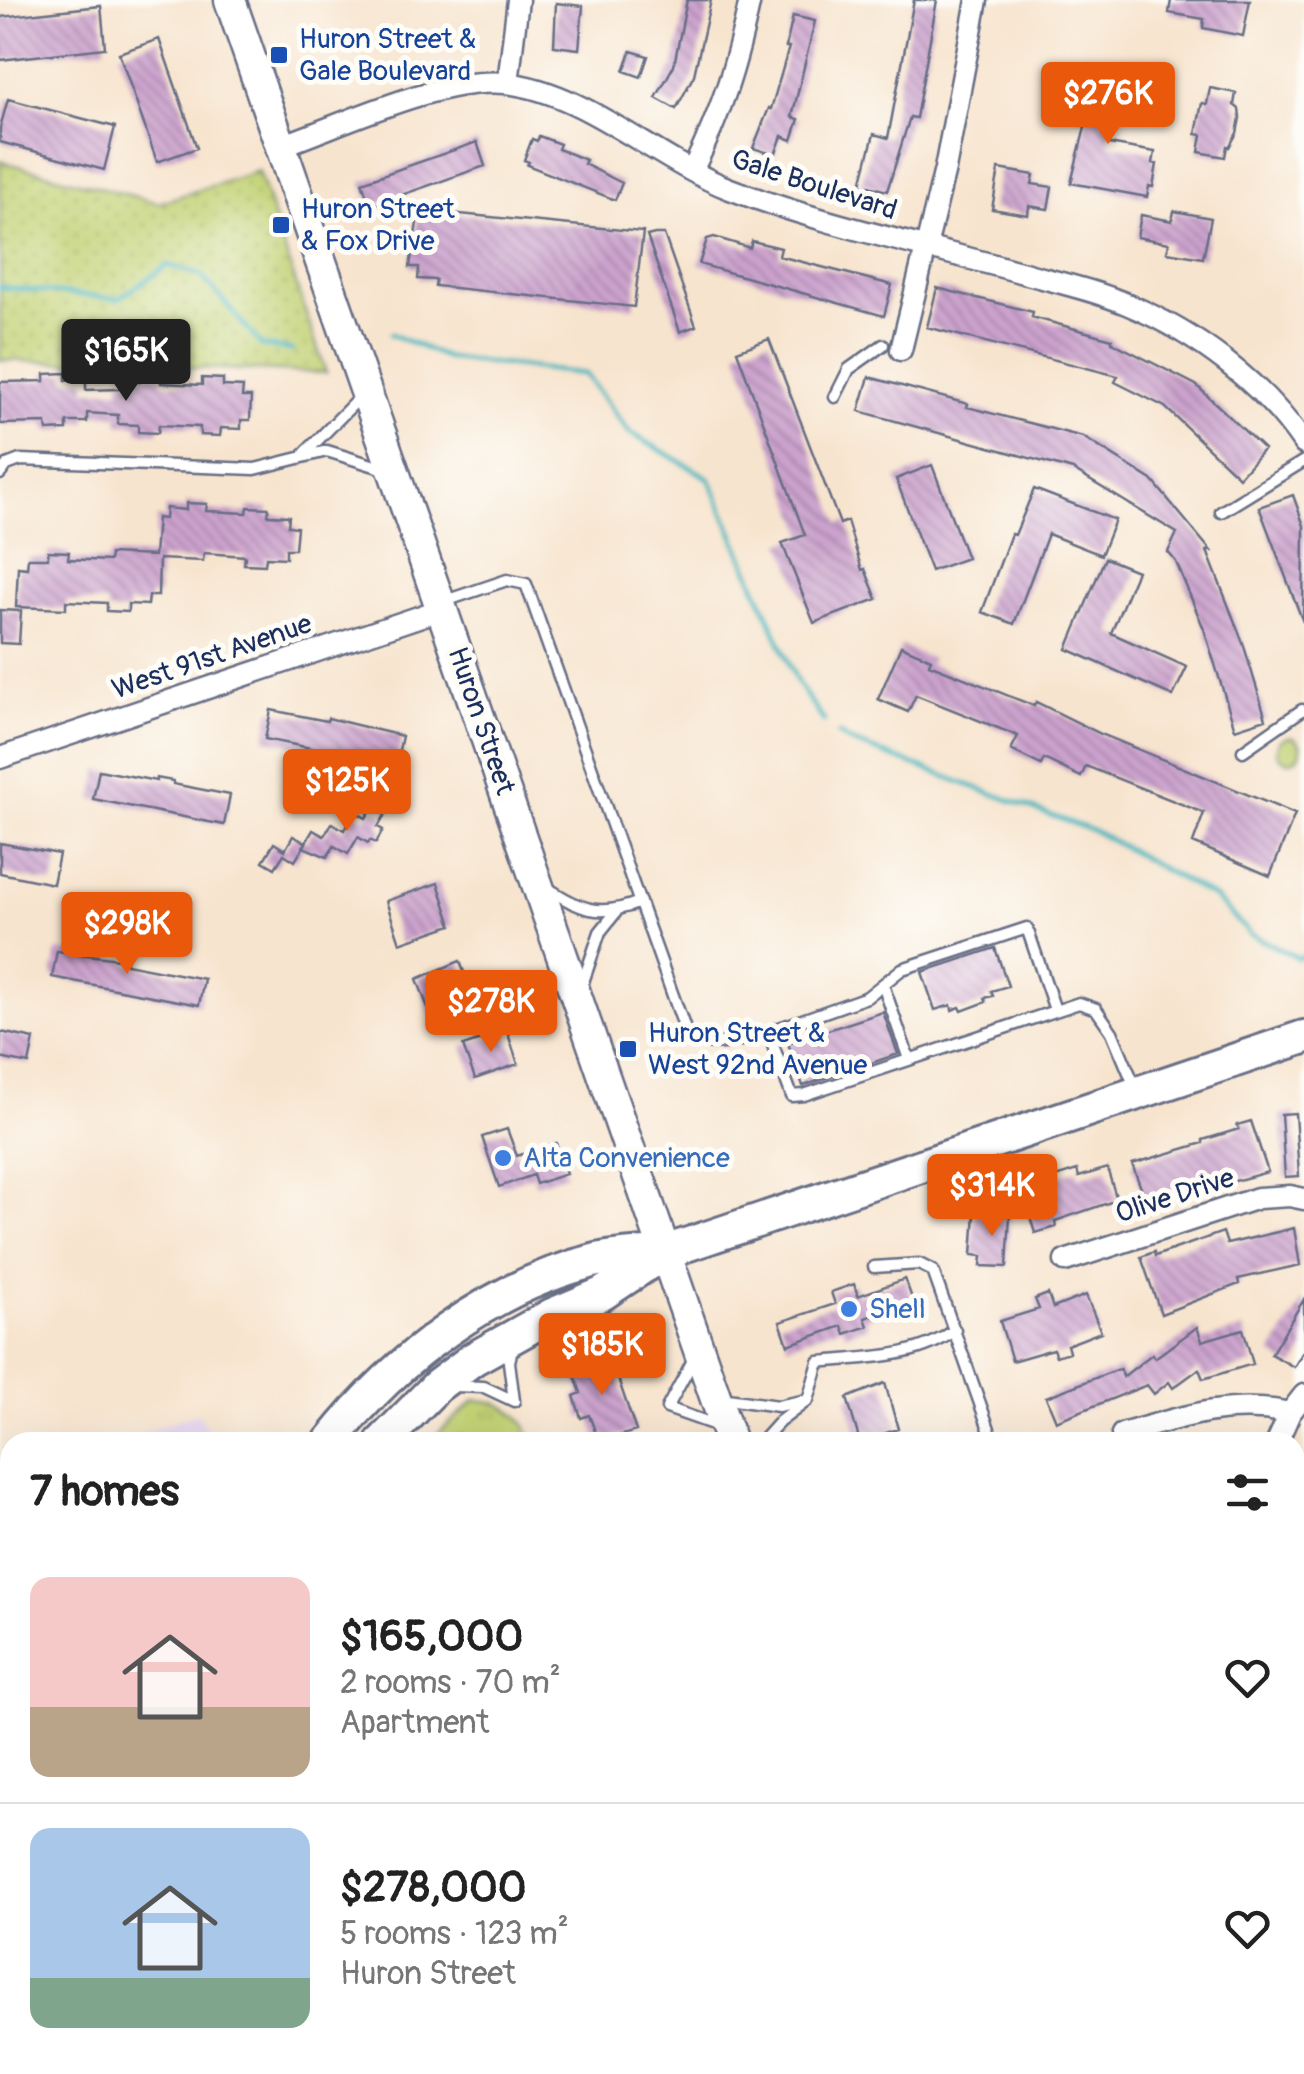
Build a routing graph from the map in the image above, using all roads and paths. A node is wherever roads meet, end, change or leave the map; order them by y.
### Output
1 (230, 0) edge
2 (518, 0) edge
3 (750, 0) edge
4 (977, 0) edge
5 (508, 84) junction
6 (281, 146) junction
7 (692, 171) junction
8 (926, 248) junction
9 (892, 347) joint
10 (366, 390) junction
11 (835, 397) dead end
12 (1304, 444) edge
13 (304, 454) junction
14 (1304, 460) edge
15 (394, 472) junction
16 (0, 474) edge
17 (1221, 512) dead end
18 (441, 606) junction
19 (1302, 710) edge
20 (1243, 751) dead end
21 (0, 758) edge
22 (536, 881) junction
23 (640, 902) junction
24 (616, 912) junction
25 (882, 985) junction
26 (578, 999) junction
27 (848, 1004) junction
28 (1055, 1010) junction
29 (824, 1012) junction
30 (853, 1018) dead end
31 (800, 1022) junction
32 (830, 1026) dead end
33 (768, 1032) junction
34 (804, 1035) dead end
35 (1304, 1037) edge
36 (909, 1060) junction
37 (1138, 1095) junction
38 (1304, 1200) edge
39 (666, 1252) junction
40 (1066, 1261) dead end
41 (874, 1267) dead end
42 (954, 1330) junction
43 (515, 1335) junction
44 (699, 1349) junction
45 (436, 1386) junction
46 (1304, 1395) edge
47 (716, 1397) junction
48 (808, 1400) junction
49 (1290, 1413) junction
50 (989, 1428) dead end
51 (339, 1432) edge
52 (392, 1432) edge
53 (720, 1432) edge
54 (728, 1432) edge
55 (770, 1432) edge
56 (1130, 1432) edge
57 (1281, 1432) edge

1 - 6 main road, Huron Street
2 - 5 street
3 - 7 street
4 - 8 street
5 - 6 street, Gale Boulevard
5 - 7 street, Gale Boulevard
6 - 10 main road, Huron Street
7 - 8 street, Gale Boulevard
8 - 9 street
8 - 12 street, Gale Boulevard
9 - 11 lane
10 - 13 lane
10 - 15 main road, Huron Street
13 - 15 lane
13 - 16 lane
14 - 17 lane
15 - 18 main road, Huron Street
18 - 21 street, West 91st Avenue
18 - 22 main road, Huron Street
18 - 23 lane
19 - 20 lane
22 - 24 lane
22 - 26 main road, Huron Street
23 - 24 lane
23 - 33 lane
24 - 26 lane
25 - 27 lane
25 - 28 lane
25 - 36 lane
26 - 39 main road, Huron Street
27 - 29 lane
27 - 30 lane
28 - 36 lane
28 - 37 lane
29 - 31 lane
29 - 32 lane
31 - 33 lane
31 - 34 lane
33 - 36 lane
35 - 37 main road
37 - 39 main road
38 - 40 street, Olive Drive
39 - 43 main road
39 - 44 main road, Huron Street
39 - 51 main road
41 - 42 lane
42 - 48 lane
42 - 50 lane
43 - 45 main road
43 - 45 lane
44 - 47 main road, Huron Street
44 - 53 lane
45 - 52 main road
46 - 49 street
47 - 48 lane
47 - 54 main road, Huron Street
48 - 55 lane
49 - 56 street
49 - 57 street

